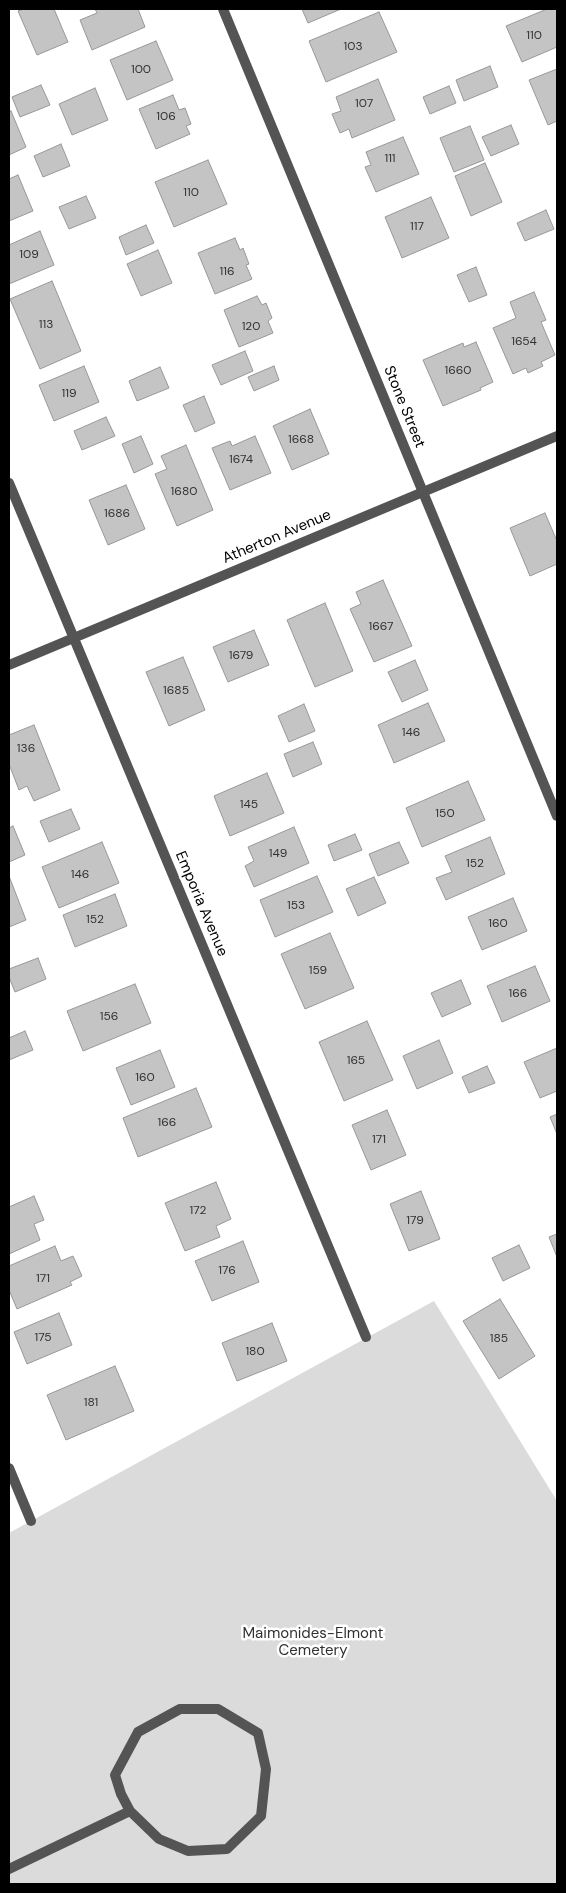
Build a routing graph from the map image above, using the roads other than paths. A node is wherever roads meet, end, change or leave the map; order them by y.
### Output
1 (223, 9) edge
2 (557, 436) edge
3 (9, 483) edge
4 (423, 492) junction
5 (73, 638) junction
6 (9, 665) edge
7 (557, 816) edge
8 (366, 1337) dead end
9 (9, 1468) edge
10 (30, 1520) dead end
11 (130, 1811) junction
12 (9, 1869) edge

1 - 4 street, Stone Street
2 - 4 street, Atherton Avenue
3 - 5 street, Emporia Avenue
4 - 5 street, Atherton Avenue
4 - 7 street, Stone Street
5 - 6 street, Atherton Avenue
5 - 8 street, Emporia Avenue
9 - 10 street
11 - 11 street
11 - 12 street

